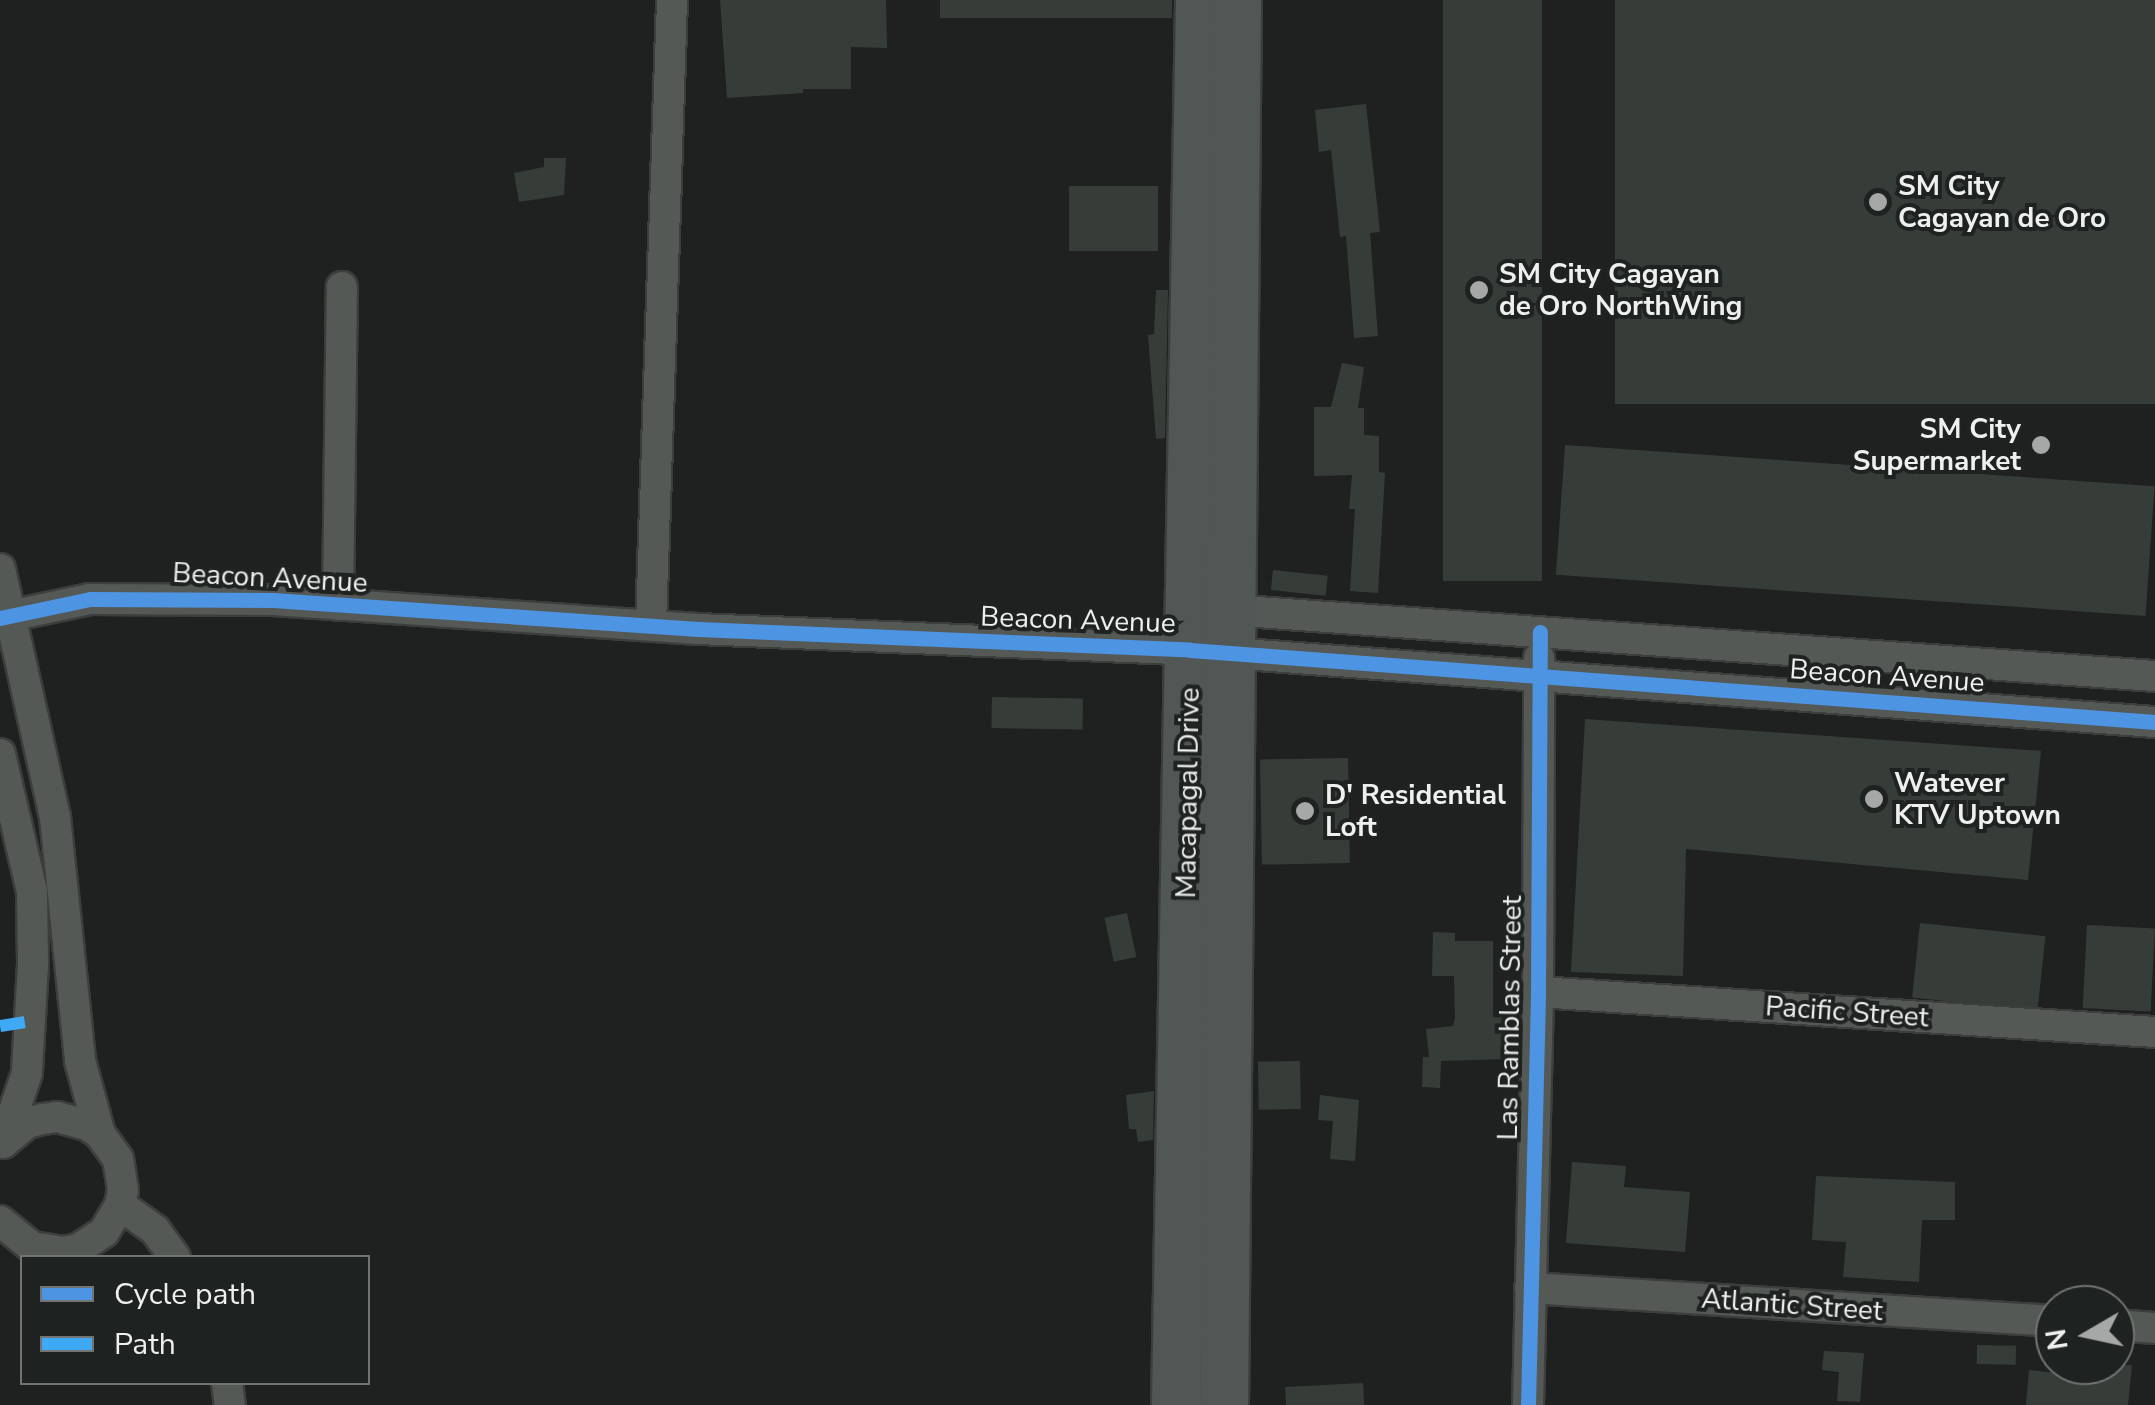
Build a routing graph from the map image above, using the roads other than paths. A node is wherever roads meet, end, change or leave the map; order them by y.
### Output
1 (672, 0) edge
2 (1200, 0) edge
3 (1237, 0) edge
4 (342, 286) dead end
5 (0, 568) edge
6 (338, 605) junction
7 (6, 616) edge
8 (651, 624) junction
9 (1209, 630) junction
10 (1540, 632) junction
11 (1539, 676) junction
12 (2155, 676) edge
13 (2155, 722) edge
14 (0, 754) edge
15 (5, 792) edge
16 (1538, 992) junction
17 (2155, 1032) edge
18 (100, 1134) junction
19 (1, 1146) edge
20 (120, 1205) junction
21 (2, 1228) edge
22 (173, 1255) edge
23 (1530, 1288) junction
24 (2035, 1320) edge
25 (1176, 1405) edge
26 (1224, 1405) edge
27 (1528, 1405) edge

1 - 8 street
2 - 9 main road, Macapagal Drive
3 - 9 main road, Macapagal Drive
4 - 6 street
5 - 7 street
6 - 7 street, Beacon Avenue
6 - 8 street, Beacon Avenue
7 - 18 street
8 - 9 street, Beacon Avenue
9 - 10 street, Beacon Avenue
9 - 11 street, Beacon Avenue
9 - 25 main road, Macapagal Drive
9 - 26 main road, Macapagal Drive
10 - 11 street, Las Ramblas Street
10 - 12 street, Beacon Avenue
11 - 13 street, Beacon Avenue
11 - 16 street, Las Ramblas Street
14 - 15 street
15 - 19 street
16 - 17 street, Pacific Street
16 - 23 street, Las Ramblas Street
18 - 19 street
18 - 20 street
20 - 21 street
20 - 22 street
23 - 24 street, Atlantic Street
23 - 27 street, Las Ramblas Street

